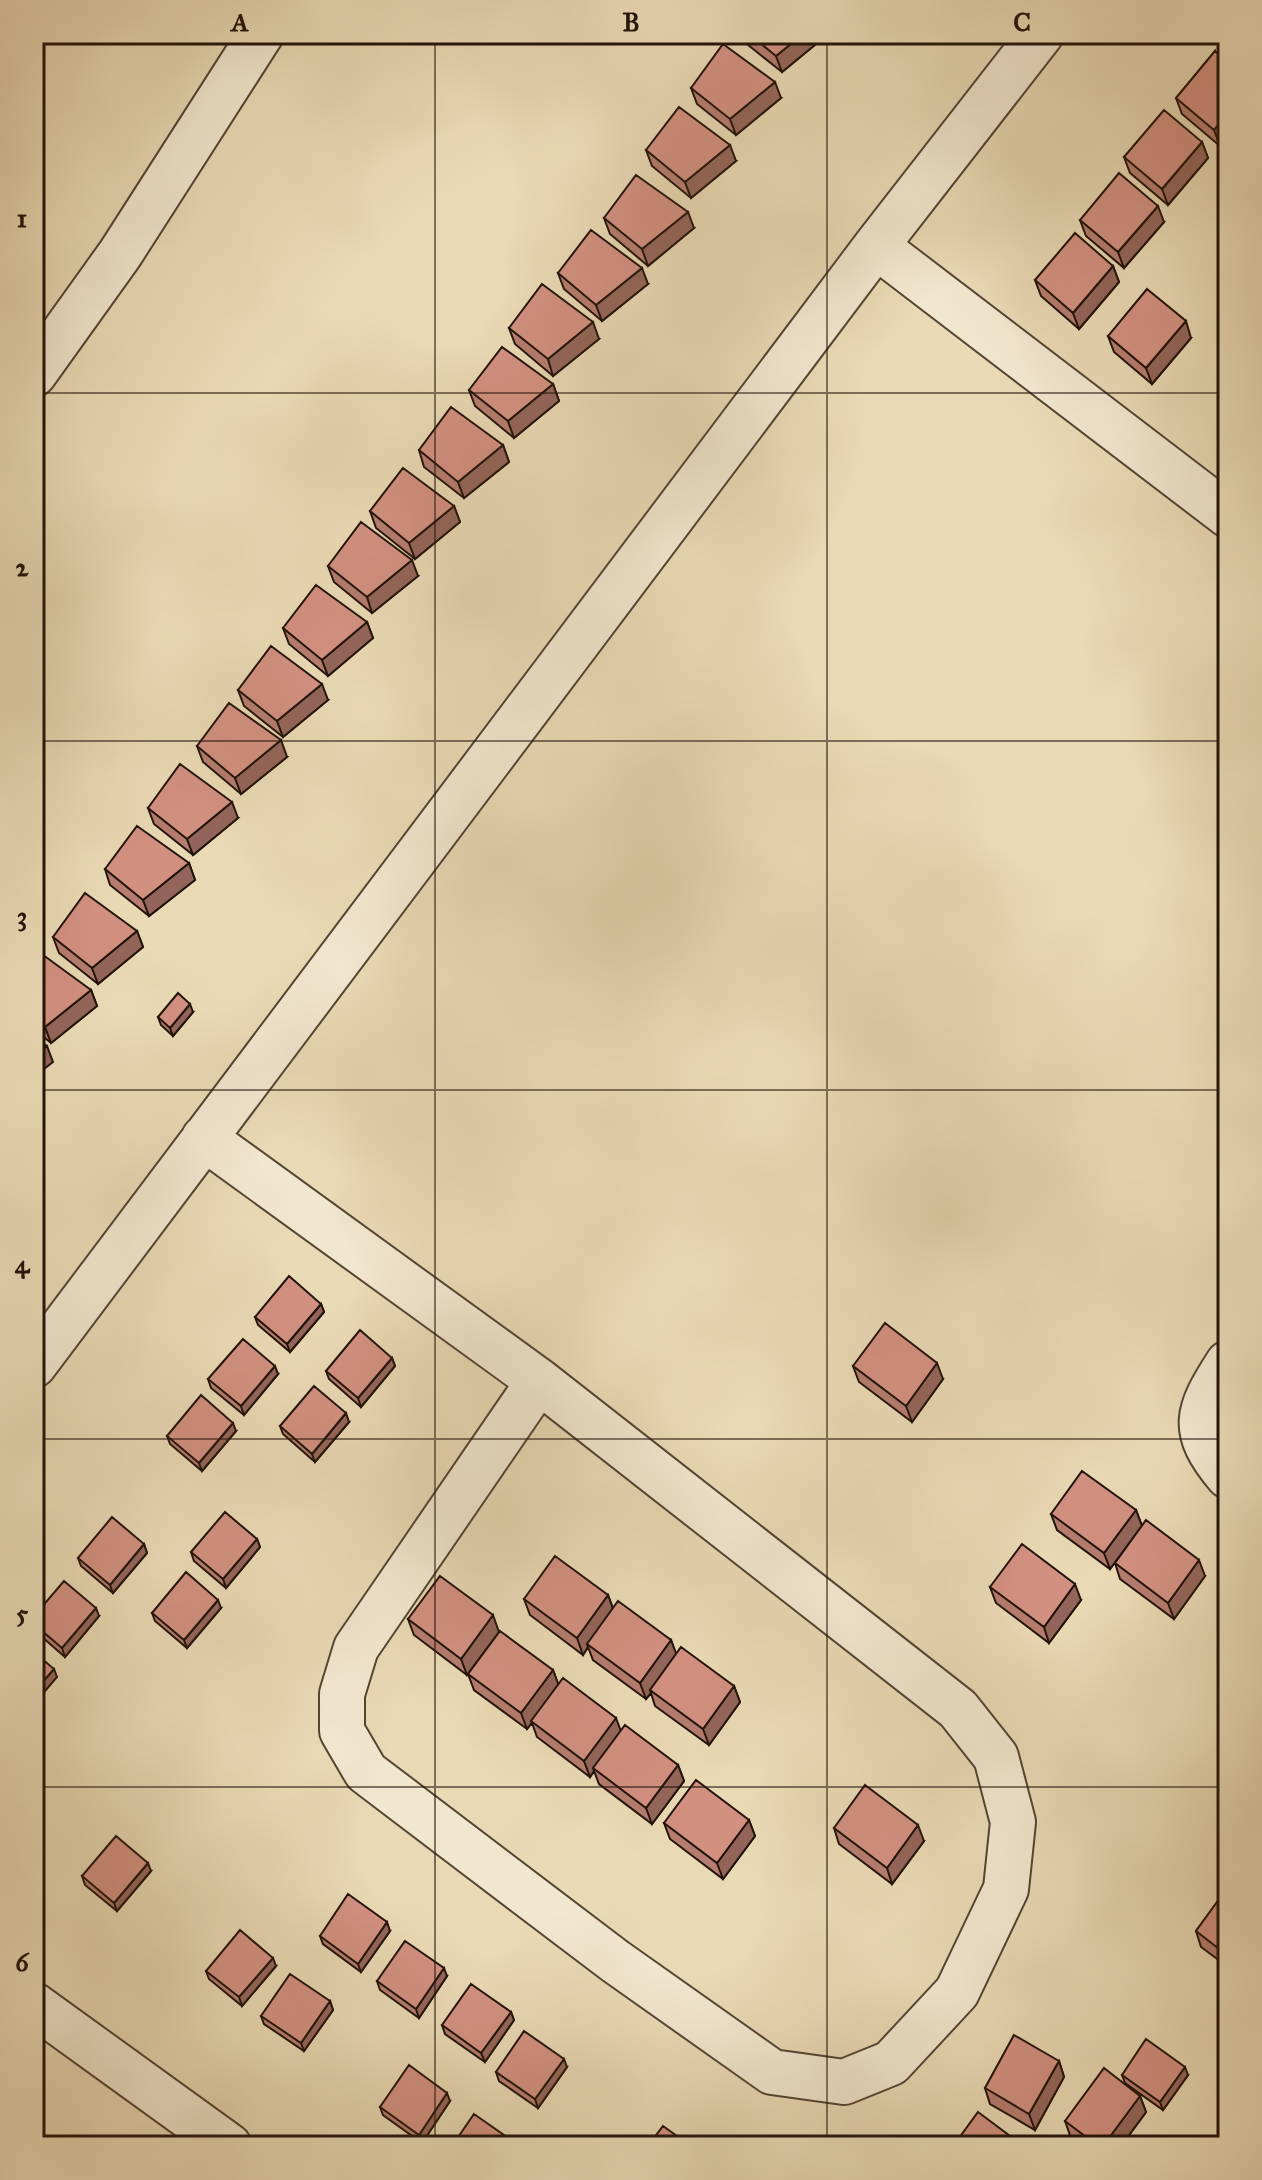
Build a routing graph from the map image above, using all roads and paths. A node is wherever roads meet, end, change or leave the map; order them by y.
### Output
1 (261, 34) edge
2 (1041, 34) edge
3 (876, 246) junction
4 (34, 374) edge
5 (1222, 497) edge
6 (204, 1138) junction
7 (1228, 1363) edge
8 (34, 1365) edge
9 (539, 1381) junction
10 (1228, 1476) edge
11 (34, 2005) edge
12 (229, 2146) edge

1 - 4 street
2 - 3 street
3 - 5 street
3 - 6 street
6 - 8 street
6 - 9 street
7 - 10 street
9 - 9 street
11 - 12 street

